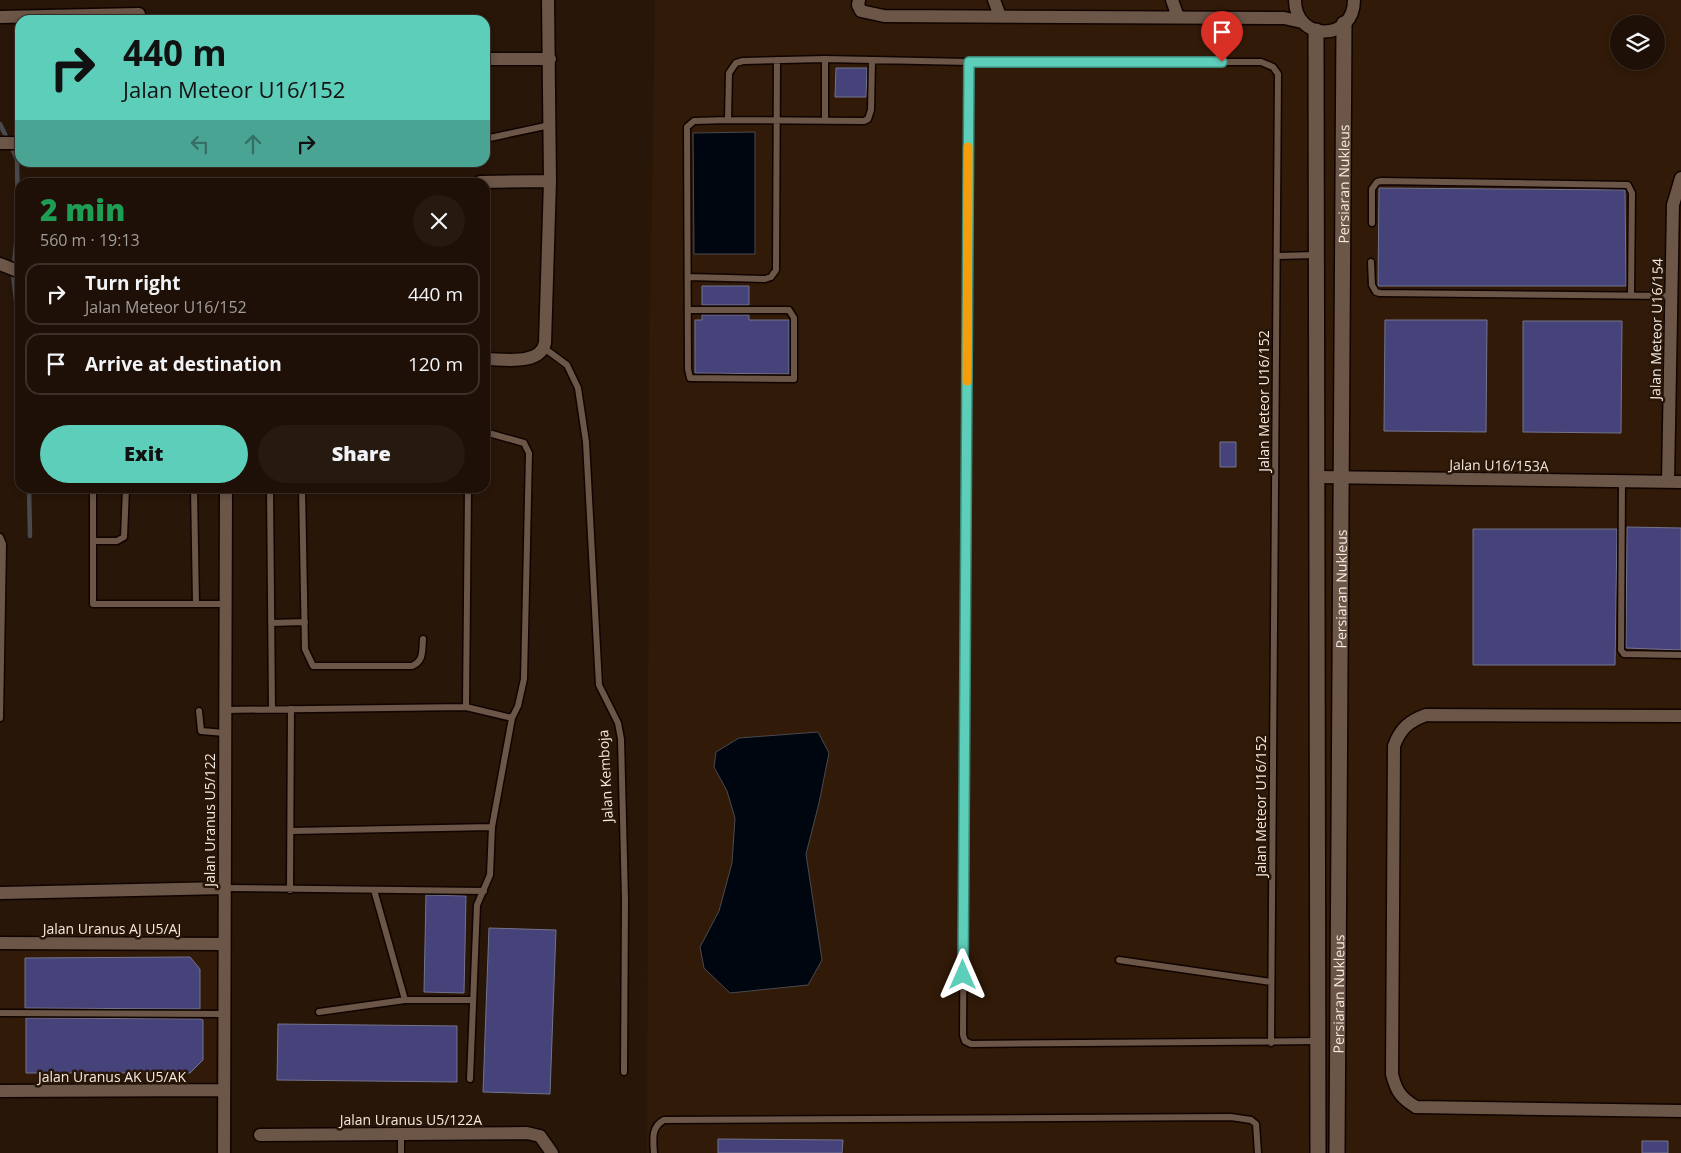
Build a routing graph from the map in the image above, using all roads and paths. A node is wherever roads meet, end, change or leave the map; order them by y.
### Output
1 (548, 0) edge
2 (859, 0) edge
3 (994, 0) edge
4 (1172, 0) edge
5 (1295, 0) edge
6 (1354, 0) edge
7 (139, 14) dead end
8 (93, 15) edge
9 (1000, 16) junction
10 (0, 17) edge
11 (15, 17) edge
12 (1178, 17) junction
13 (1302, 22) junction
14 (1344, 24) junction
15 (1316, 31) junction
16 (490, 59) edge
17 (550, 59) junction
18 (825, 59) junction
19 (777, 60) junction
20 (872, 61) junction
21 (969, 62) junction
22 (728, 120) junction
23 (776, 120) junction
24 (825, 120) junction
25 (550, 125) junction
26 (490, 138) edge
27 (2, 143) edge
28 (15, 143) edge
29 (1681, 178) edge
30 (550, 181) junction
31 (490, 182) edge
32 (1372, 223) dead end
33 (1317, 255) junction
34 (1277, 256) junction
35 (1371, 262) dead end
36 (2, 264) edge
37 (15, 270) edge
38 (689, 278) junction
39 (1631, 296) junction
40 (1671, 296) junction
41 (688, 310) junction
42 (544, 348) junction
43 (490, 359) edge
44 (490, 433) edge
45 (1317, 477) junction
46 (1340, 478) junction
47 (1622, 482) junction
48 (1674, 482) edge
49 (93, 493) edge
50 (126, 493) edge
51 (194, 493) edge
52 (226, 493) edge
53 (270, 493) edge
54 (302, 493) edge
55 (468, 493) edge
56 (0, 537) edge
57 (92, 541) junction
58 (196, 604) junction
59 (225, 604) junction
60 (305, 622) junction
61 (271, 623) junction
62 (1, 625) edge
63 (423, 639) dead end
64 (1681, 655) edge
65 (466, 707) junction
66 (272, 709) junction
67 (291, 709) junction
68 (225, 710) junction
69 (199, 711) dead end
70 (1681, 716) edge
71 (0, 718) edge
72 (512, 718) junction
73 (225, 733) junction
74 (492, 827) junction
75 (291, 831) junction
76 (224, 888) junction
77 (290, 890) junction
78 (374, 890) junction
79 (484, 891) junction
80 (0, 893) edge
81 (0, 943) edge
82 (224, 944) junction
83 (1119, 960) dead end
84 (1271, 982) junction
85 (406, 1000) junction
86 (474, 1000) junction
87 (319, 1012) dead end
88 (0, 1013) edge
89 (224, 1014) junction
90 (1318, 1041) junction
91 (1271, 1043) junction
92 (624, 1072) dead end
93 (470, 1079) dead end
94 (223, 1090) junction
95 (0, 1091) edge
96 (1681, 1111) edge
97 (401, 1134) junction
98 (260, 1135) dead end
99 (224, 1153) edge
100 (401, 1153) edge
101 (552, 1153) edge
102 (654, 1153) edge
103 (1258, 1153) edge
104 (1318, 1153) edge
105 (1337, 1153) edge

1 - 17 street
2 - 9 street
3 - 9 street
4 - 12 street
5 - 13 street
6 - 14 street
7 - 8 street
9 - 12 street
10 - 11 street
12 - 13 street
13 - 15 street
14 - 15 street
14 - 46 street, Persiaran Nukleus
15 - 33 street, Persiaran Nukleus
16 - 17 street
17 - 25 street
18 - 19 lane, Jalan Meteor U16/152
18 - 20 lane, Jalan Meteor U16/152
18 - 24 lane
19 - 22 lane, Jalan Meteor U16/152
19 - 23 lane
20 - 21 lane, Jalan Meteor U16/152
20 - 24 lane
21 - 34 lane, Jalan Meteor U16/152
21 - 91 lane
22 - 23 lane
22 - 38 lane
23 - 24 lane
23 - 38 lane
25 - 26 lane
25 - 30 street
27 - 28 street
29 - 40 street, Jalan Meteor U16/154
30 - 31 street
30 - 42 street
32 - 39 lane
33 - 34 lane
33 - 45 street, Persiaran Nukleus
34 - 84 lane, Jalan Meteor U16/152
35 - 39 lane
36 - 37 street
38 - 41 lane
39 - 40 lane
40 - 48 street, Jalan Meteor U16/154
41 - 41 lane
42 - 43 street
42 - 92 lane, Jalan Kemboja
44 - 72 lane
45 - 46 street, Jalan U16/153A
45 - 90 street, Persiaran Nukleus
46 - 47 street, Jalan U16/153A
46 - 105 street, Persiaran Nukleus
47 - 48 street, Jalan U16/153A
47 - 64 lane
49 - 57 lane
50 - 57 lane
51 - 58 lane
52 - 59 street, Jalan Uranus U5/122
53 - 61 lane
54 - 60 lane
55 - 65 lane
56 - 62 lane
57 - 58 lane
58 - 59 lane
59 - 68 street, Jalan Uranus U5/122
60 - 61 lane
60 - 63 lane
61 - 66 lane
62 - 71 lane
65 - 67 lane
65 - 72 lane
66 - 67 lane
66 - 68 lane
67 - 75 lane
68 - 73 street, Jalan Uranus U5/122
69 - 73 lane
70 - 96 street
72 - 74 lane
73 - 76 street, Jalan Uranus U5/122
74 - 75 lane
74 - 79 lane
75 - 77 lane
76 - 77 lane
76 - 80 street
76 - 82 street, Jalan Uranus U5/122
77 - 78 lane
78 - 79 lane
78 - 85 lane
79 - 86 lane
81 - 82 street, Jalan Uranus AJ U5/AJ
82 - 89 street, Jalan Uranus U5/122
83 - 84 lane
84 - 91 lane, Jalan Meteor U16/152
85 - 86 lane
85 - 87 lane
86 - 93 lane
88 - 89 lane
89 - 94 street, Jalan Uranus U5/122
90 - 91 lane
90 - 104 street, Persiaran Nukleus
94 - 95 street, Jalan Uranus AK U5/AK
94 - 99 street, Jalan Uranus U5/122
97 - 98 street, Jalan Uranus U5/122A
97 - 100 lane
97 - 101 street, Jalan Uranus U5/122A
102 - 103 lane

